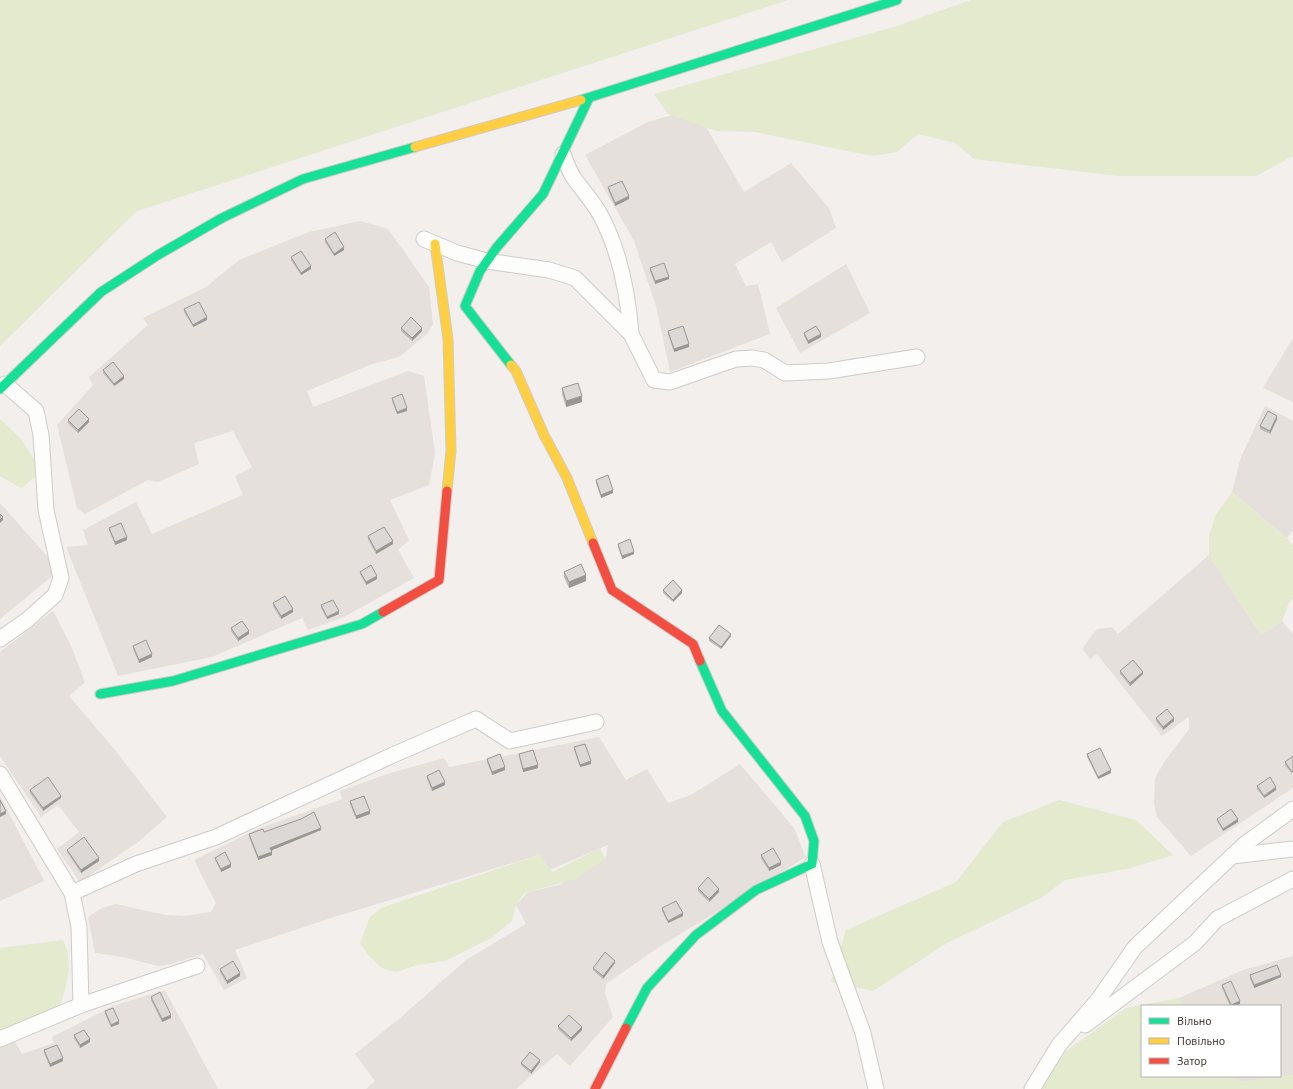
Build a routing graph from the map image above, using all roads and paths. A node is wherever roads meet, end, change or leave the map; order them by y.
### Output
1 (897, 0) edge
2 (589, 98) junction
3 (563, 154) junction
4 (430, 242) joint
5 (487, 261) junction
6 (631, 334) junction
7 (918, 357) dead end
8 (2, 387) edge
9 (0, 639) edge
10 (100, 694) dead end
11 (596, 722) dead end
12 (0, 774) edge
13 (1293, 809) edge
14 (1293, 849) edge
15 (1232, 856) junction
16 (812, 864) junction
17 (1293, 879) edge
18 (72, 893) junction
19 (197, 966) dead end
20 (81, 1005) junction
21 (0, 1039) edge
22 (1059, 1046) junction
23 (594, 1089) edge
24 (876, 1089) edge
25 (1032, 1089) edge

1 - 2 street
2 - 3 street
2 - 8 street
3 - 5 street
3 - 6 street
4 - 5 street
4 - 10 street
5 - 6 street
5 - 16 street
6 - 7 street
8 - 9 street
11 - 18 street
12 - 18 street
13 - 15 street
14 - 15 street
15 - 22 street
16 - 23 street
16 - 24 street
17 - 22 street
18 - 20 street
19 - 20 street
20 - 21 street
22 - 25 street

